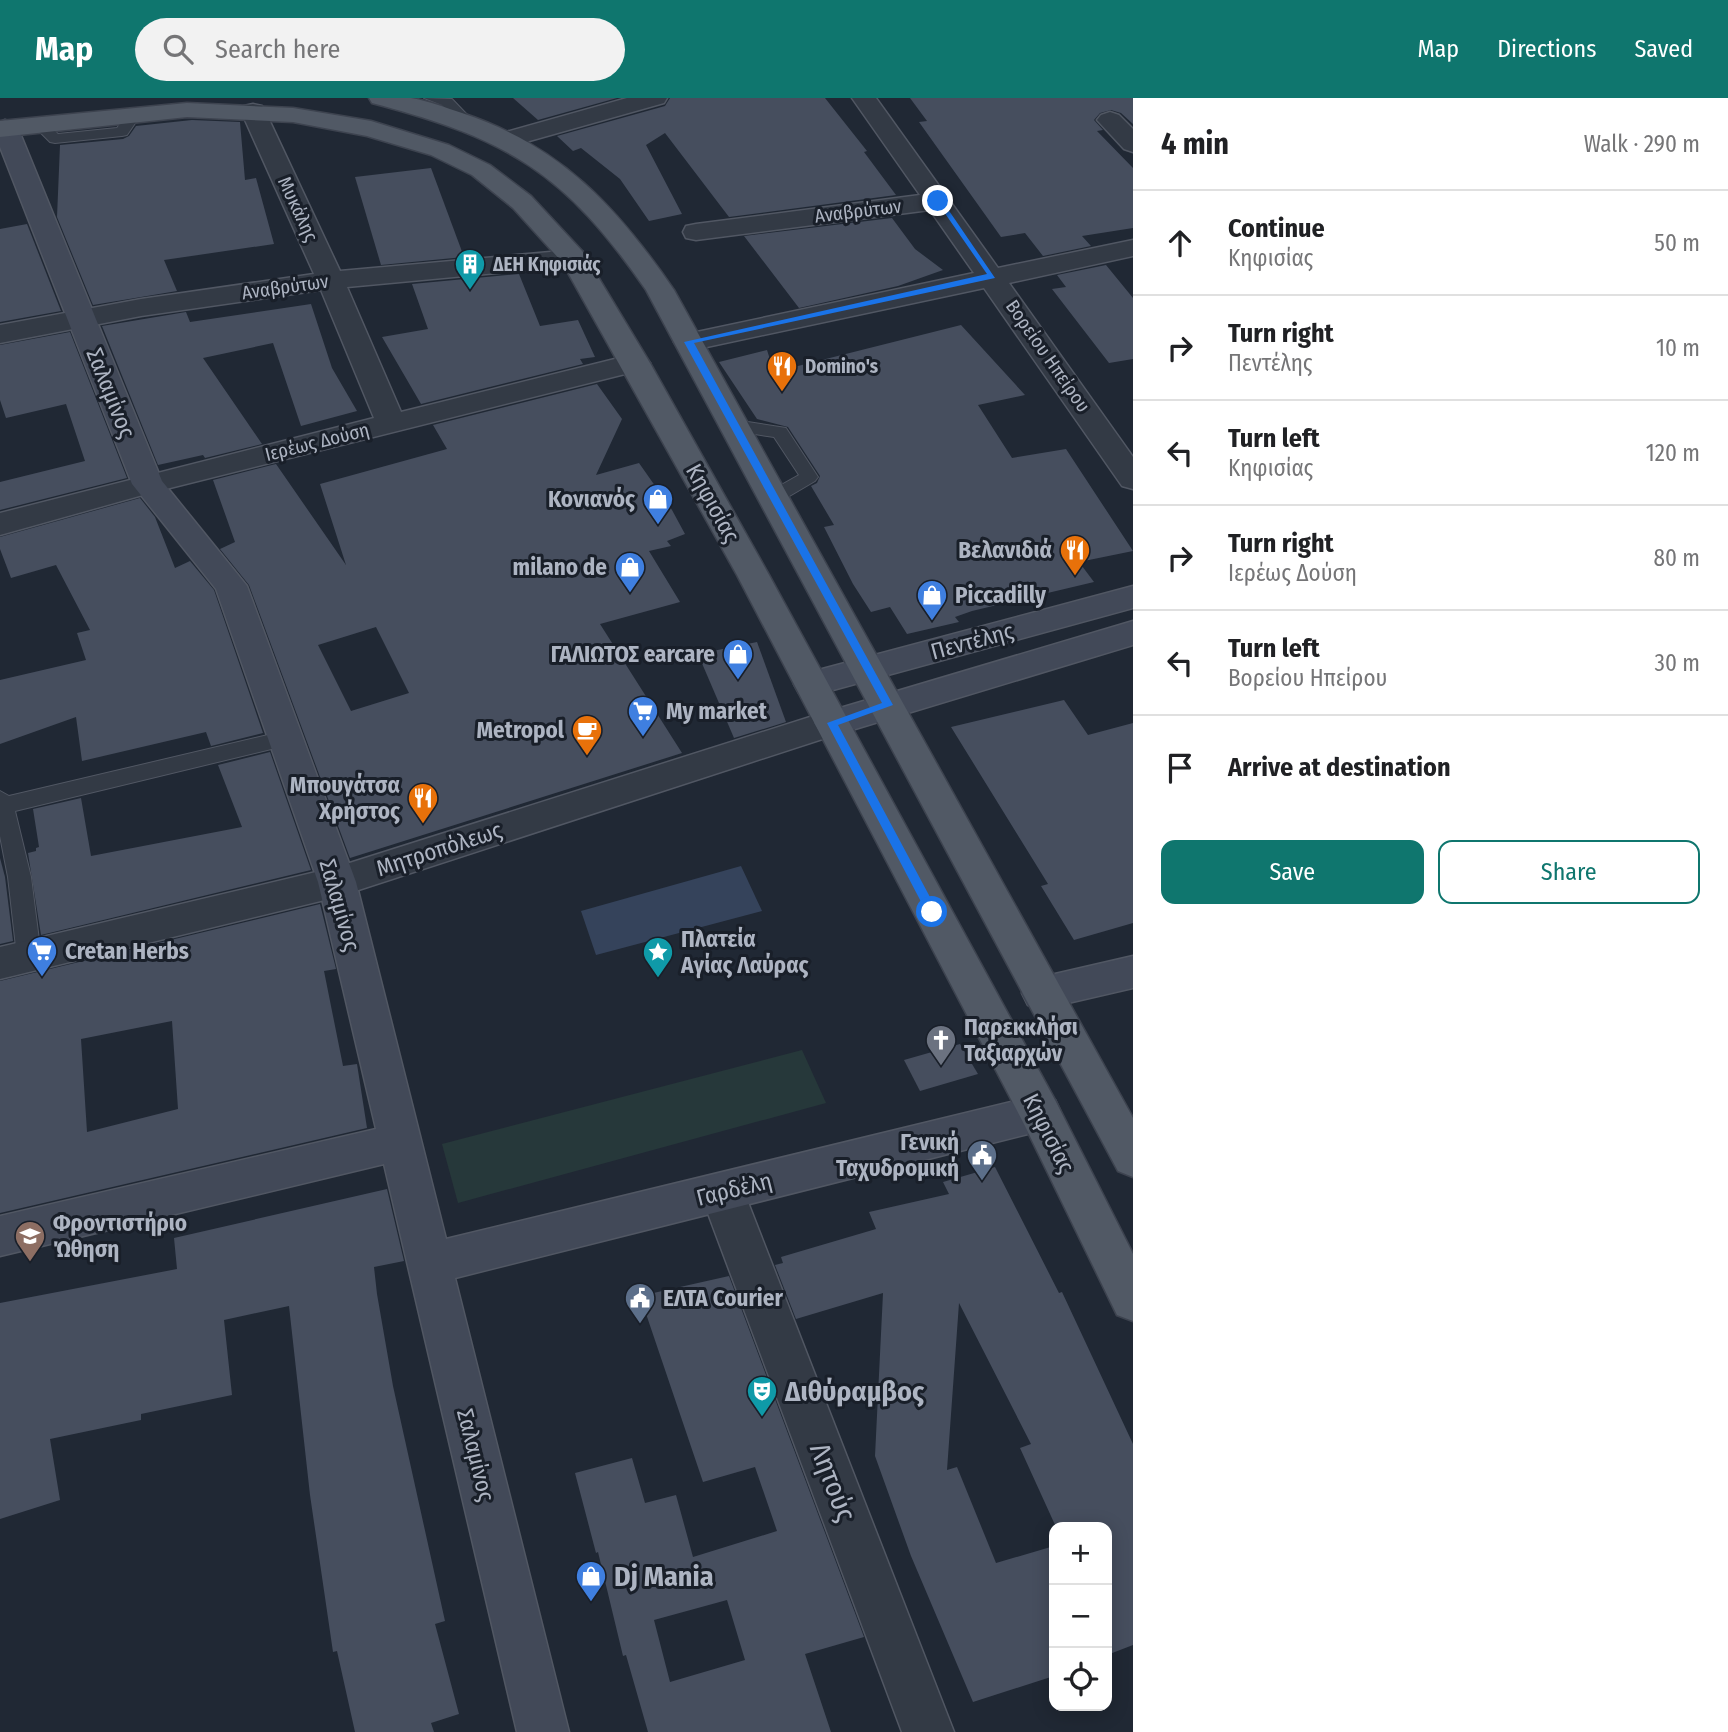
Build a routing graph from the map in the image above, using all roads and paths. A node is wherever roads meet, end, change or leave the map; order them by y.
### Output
1 (381, 98) edge
2 (431, 98) edge
3 (656, 98) edge
4 (864, 98) edge
5 (253, 111) junction
6 (1111, 120) dead end
7 (466, 121) junction
8 (3, 129) edge
9 (508, 139) junction
10 (1133, 144) edge
11 (938, 201) junction
12 (696, 232) dead end
13 (1133, 248) edge
14 (573, 258) junction
15 (992, 276) junction
16 (331, 281) junction
17 (79, 317) junction
18 (0, 334) edge
19 (688, 342) junction
20 (635, 362) junction
21 (391, 423) junction
22 (735, 426) junction
23 (1133, 479) edge
24 (148, 484) junction
25 (774, 497) junction
26 (0, 524) edge
27 (1133, 597) edge
28 (1133, 633) edge
29 (869, 669) junction
30 (811, 684) junction
31 (888, 705) junction
32 (832, 723) junction
33 (285, 739) junction
34 (1, 802) edge
35 (337, 883) junction
36 (14, 960) edge
37 (1133, 972) edge
38 (1042, 993) junction
39 (1040, 1113) junction
40 (400, 1142) junction
41 (1133, 1158) edge
42 (722, 1192) junction
43 (0, 1236) edge
44 (429, 1264) junction
45 (1133, 1300) edge
46 (543, 1732) edge
47 (928, 1732) edge

1 - 7 main road
2 - 7 lane
3 - 9 street
4 - 11 street, Βορείου Ηπείρου
5 - 8 main road, Κηφισίας
5 - 14 main road, Κηφισίας
5 - 16 street, Μυκάλης
6 - 10 street
7 - 9 main road
8 - 17 street, Σαλαμίνος
9 - 19 main road
11 - 12 street, Αναβρύτων
11 - 15 street, Βορείου Ηπείρου
13 - 15 street
14 - 16 street, Αναβρύτων
14 - 20 main road, Κηφισίας
15 - 19 street
15 - 23 street, Βορείου Ηπείρου
16 - 17 street, Αναβρύτων
16 - 21 street, Μυκάλης
17 - 18 street, Αναβρύτων
17 - 24 street, Σαλαμίνος
19 - 22 main road
20 - 21 street, Ιερέως Δούση
20 - 30 main road, Κηφισίας
21 - 24 street, Ιερέως Δούση
22 - 25 main road
22 - 25 lane
24 - 26 street, Ιερέως Δούση
24 - 33 street, Σαλαμίνος
25 - 29 main road
27 - 29 street, Πεντέλης
28 - 31 street, Πεντέλης
29 - 30 street, Πεντέλης
29 - 31 main road
30 - 32 main road, Κηφισίας
31 - 32 street, Πεντέλης
31 - 38 main road
32 - 35 street, Μητροπόλεως
32 - 39 main road, Κηφισίας
33 - 34 lane
33 - 35 street, Σαλαμίνος
34 - 36 lane
35 - 36 street, Μητροπόλεως
35 - 40 street, Σαλαμίνος
37 - 38 street
38 - 41 main road
39 - 42 street, Γαρδέλη
39 - 45 main road, Κηφισίας
40 - 43 street
40 - 44 street, Σαλαμίνος
42 - 44 street, Γαρδέλη
42 - 47 street, Λητούς
44 - 46 street, Σαλαμίνος

